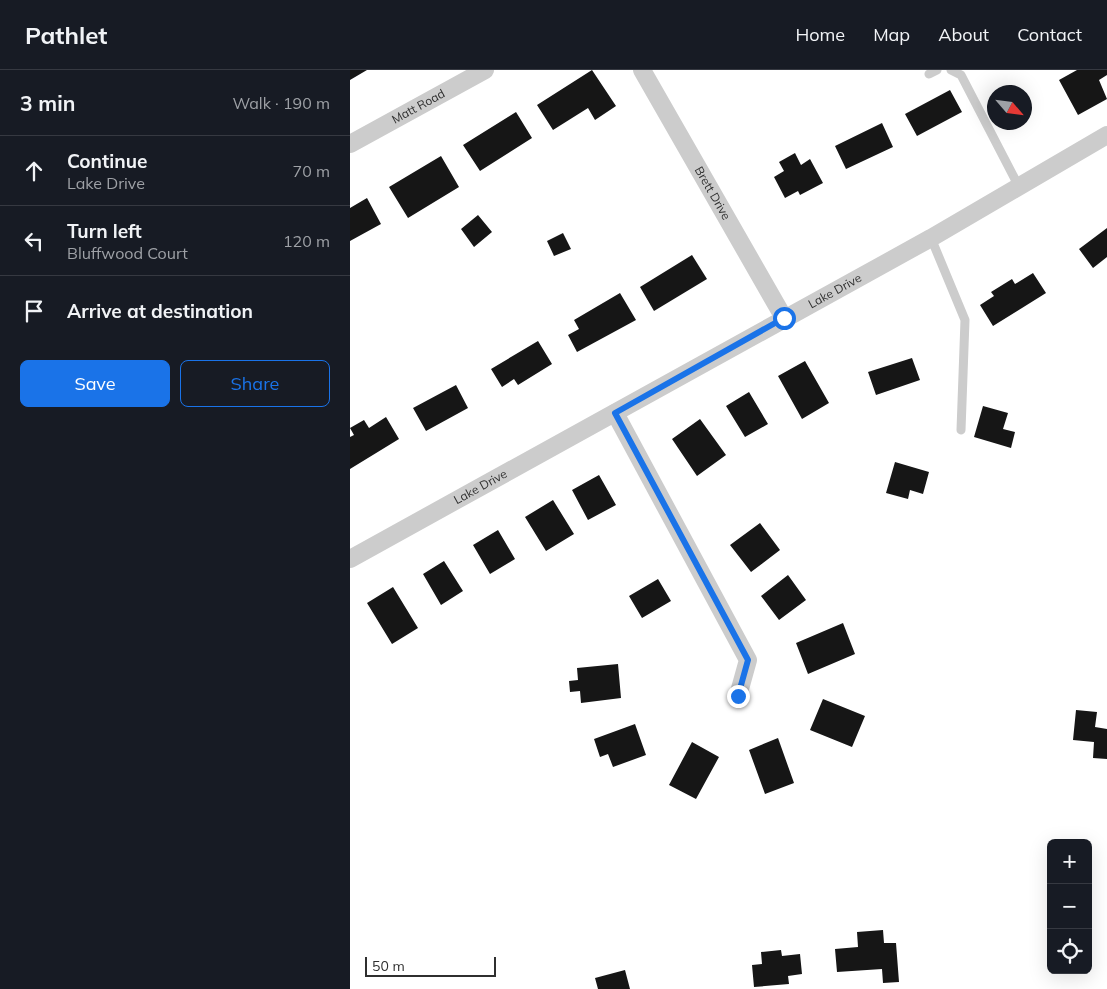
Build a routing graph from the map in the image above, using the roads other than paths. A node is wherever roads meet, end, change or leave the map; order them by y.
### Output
1 (485, 70) edge
2 (642, 70) edge
3 (951, 70) edge
4 (1107, 135) edge
5 (350, 144) edge
6 (1018, 185) junction
7 (932, 238) junction
8 (784, 318) junction
9 (615, 413) junction
10 (961, 430) dead end
11 (350, 559) edge
12 (738, 696) dead end

1 - 5 street, Matt Road
2 - 8 street, Brett Drive
3 - 6 lane
4 - 6 street, Lake Drive
6 - 7 street, Lake Drive
7 - 8 street, Lake Drive
7 - 10 lane
8 - 9 street, Lake Drive
9 - 11 street, Lake Drive
9 - 12 street

